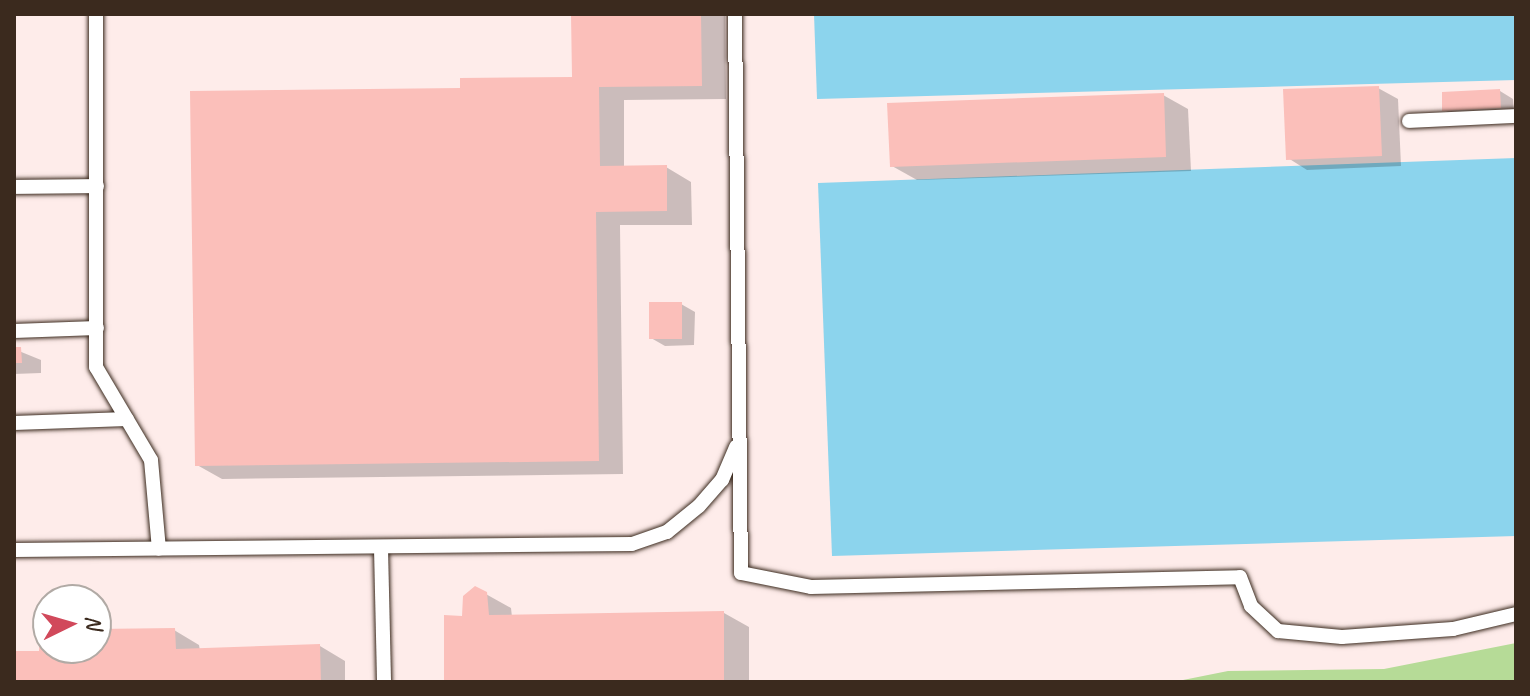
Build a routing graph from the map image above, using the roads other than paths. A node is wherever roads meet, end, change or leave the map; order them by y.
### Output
1 (96, 14) edge
2 (735, 14) edge
3 (1516, 116) edge
4 (1409, 121) dead end
5 (97, 186) junction
6 (14, 187) edge
7 (97, 328) junction
8 (14, 331) edge
9 (127, 419) junction
10 (14, 423) edge
11 (739, 439) junction
12 (381, 548) junction
13 (159, 549) junction
14 (14, 550) edge
15 (1516, 614) edge
16 (384, 682) edge

1 - 5 lane
2 - 11 lane
3 - 4 lane
5 - 6 lane
5 - 7 lane
7 - 8 lane
7 - 9 lane
9 - 10 lane
9 - 13 lane
11 - 12 lane
11 - 15 lane
12 - 13 lane
12 - 16 lane
13 - 14 lane

